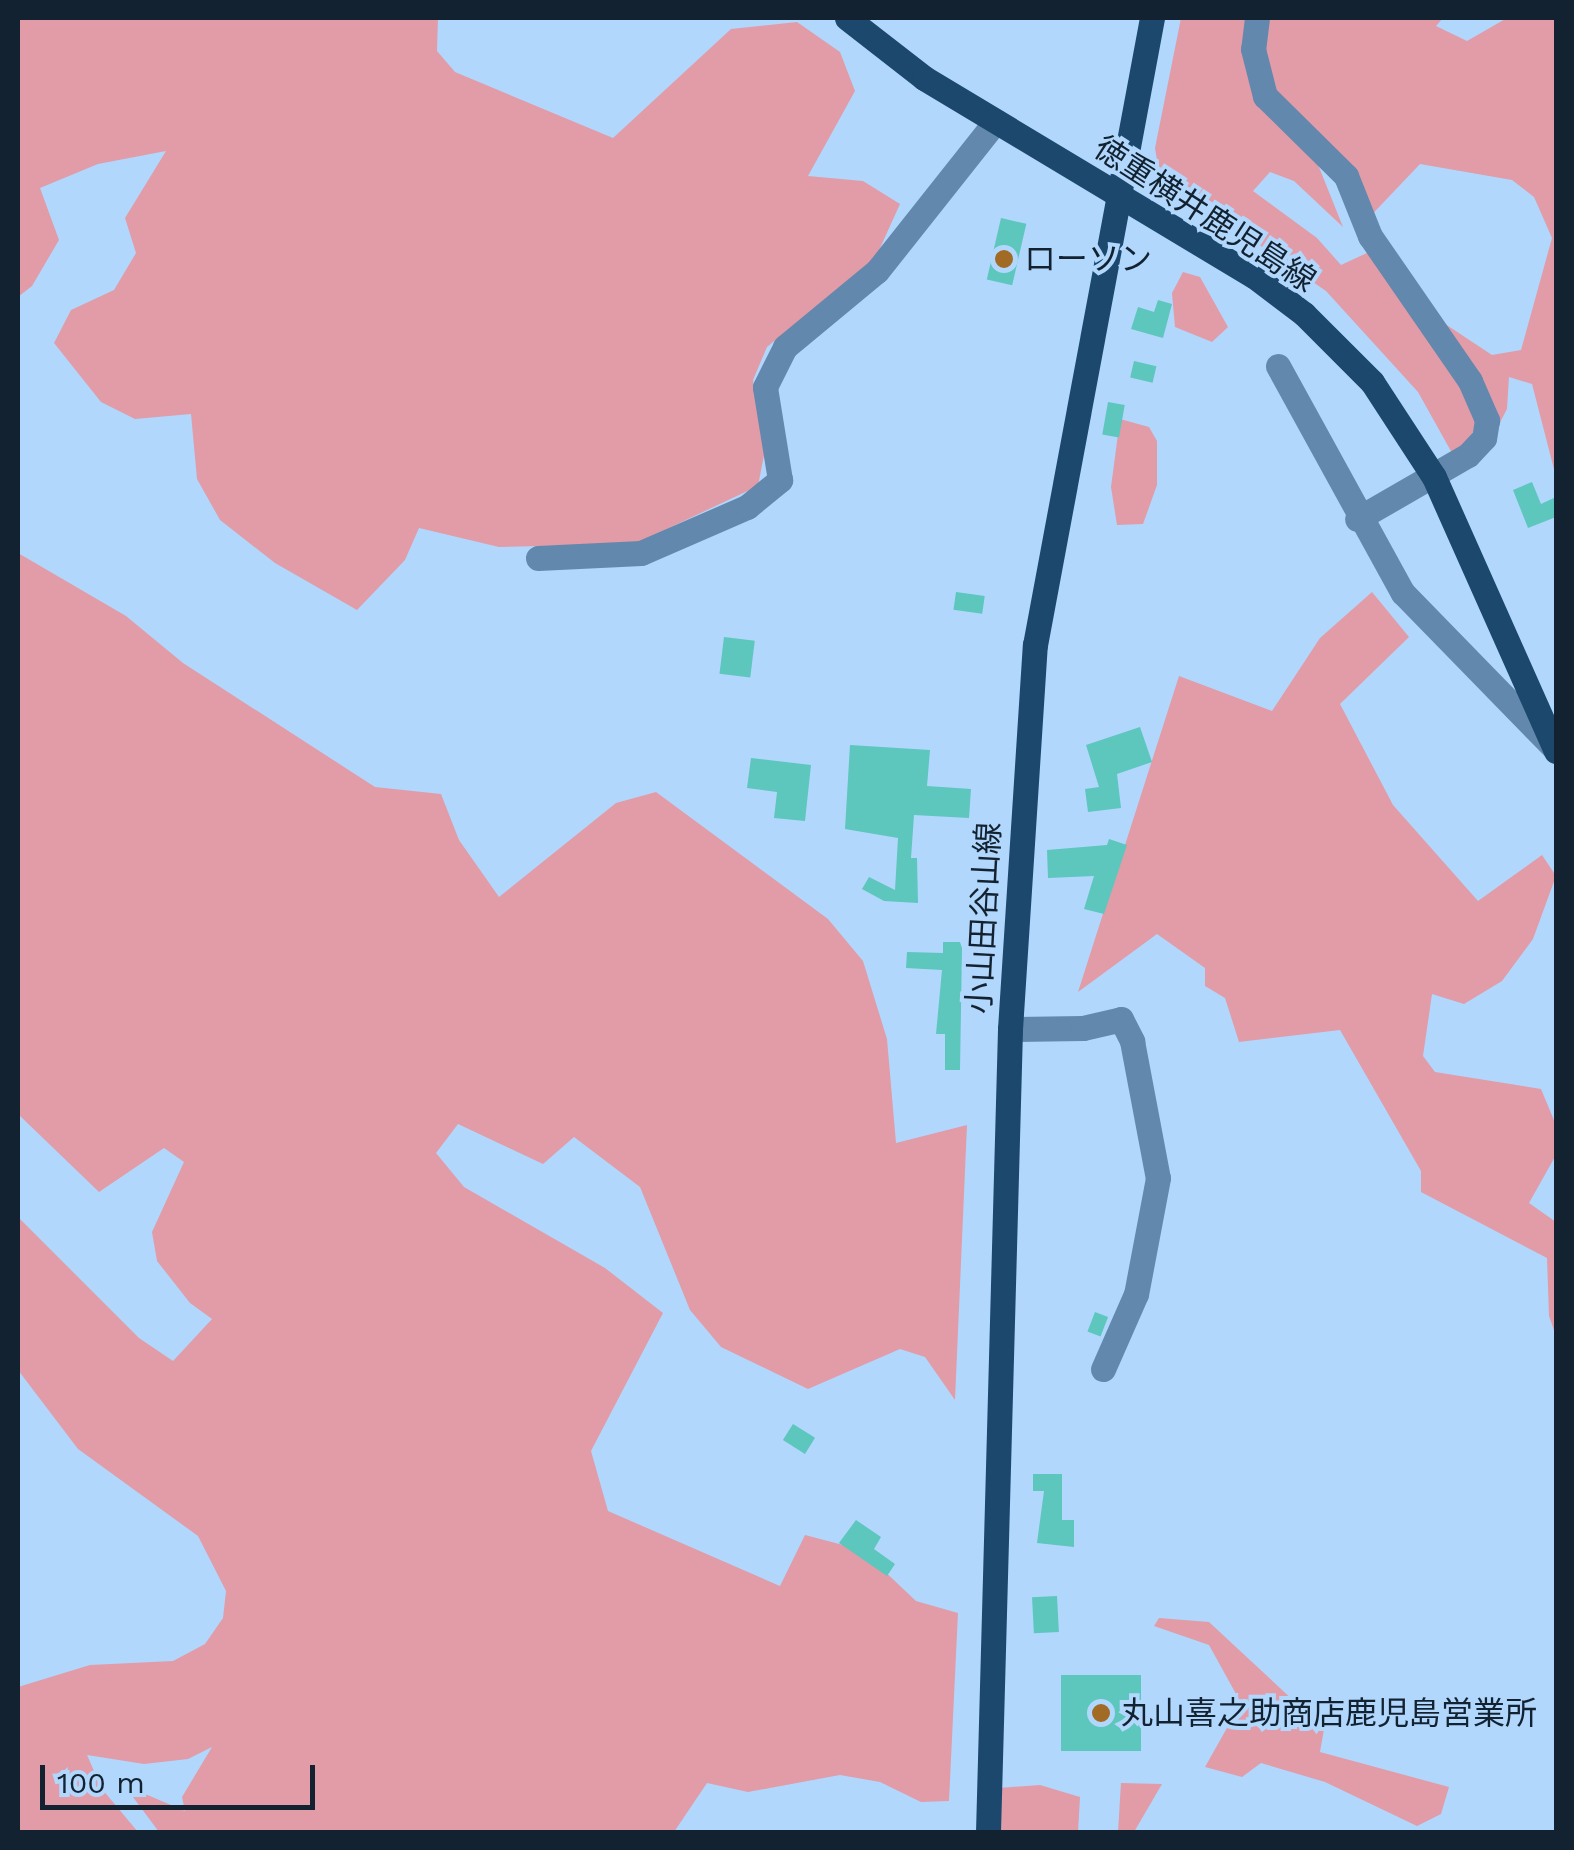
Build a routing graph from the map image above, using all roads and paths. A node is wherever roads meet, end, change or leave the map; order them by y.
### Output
1 (847, 18) edge
2 (1152, 18) edge
3 (1258, 18) edge
4 (996, 121) junction
5 (1116, 193) junction
6 (1278, 366) dead end
7 (1434, 477) junction
8 (1357, 519) junction
9 (538, 558) dead end
10 (1555, 749) edge
11 (1010, 1029) junction
12 (1103, 1369) dead end
13 (988, 1832) edge

1 - 4 main road, 徳重横井鹿児島線
2 - 5 main road, 小山田谷山線
3 - 7 street
4 - 5 main road, 徳重横井鹿児島線
4 - 9 street
5 - 7 main road, 徳重横井鹿児島線
5 - 11 main road, 小山田谷山線
6 - 8 street
7 - 8 street
7 - 10 main road, 徳重横井鹿児島線
8 - 10 street
11 - 12 street
11 - 13 main road, 小山田谷山線

